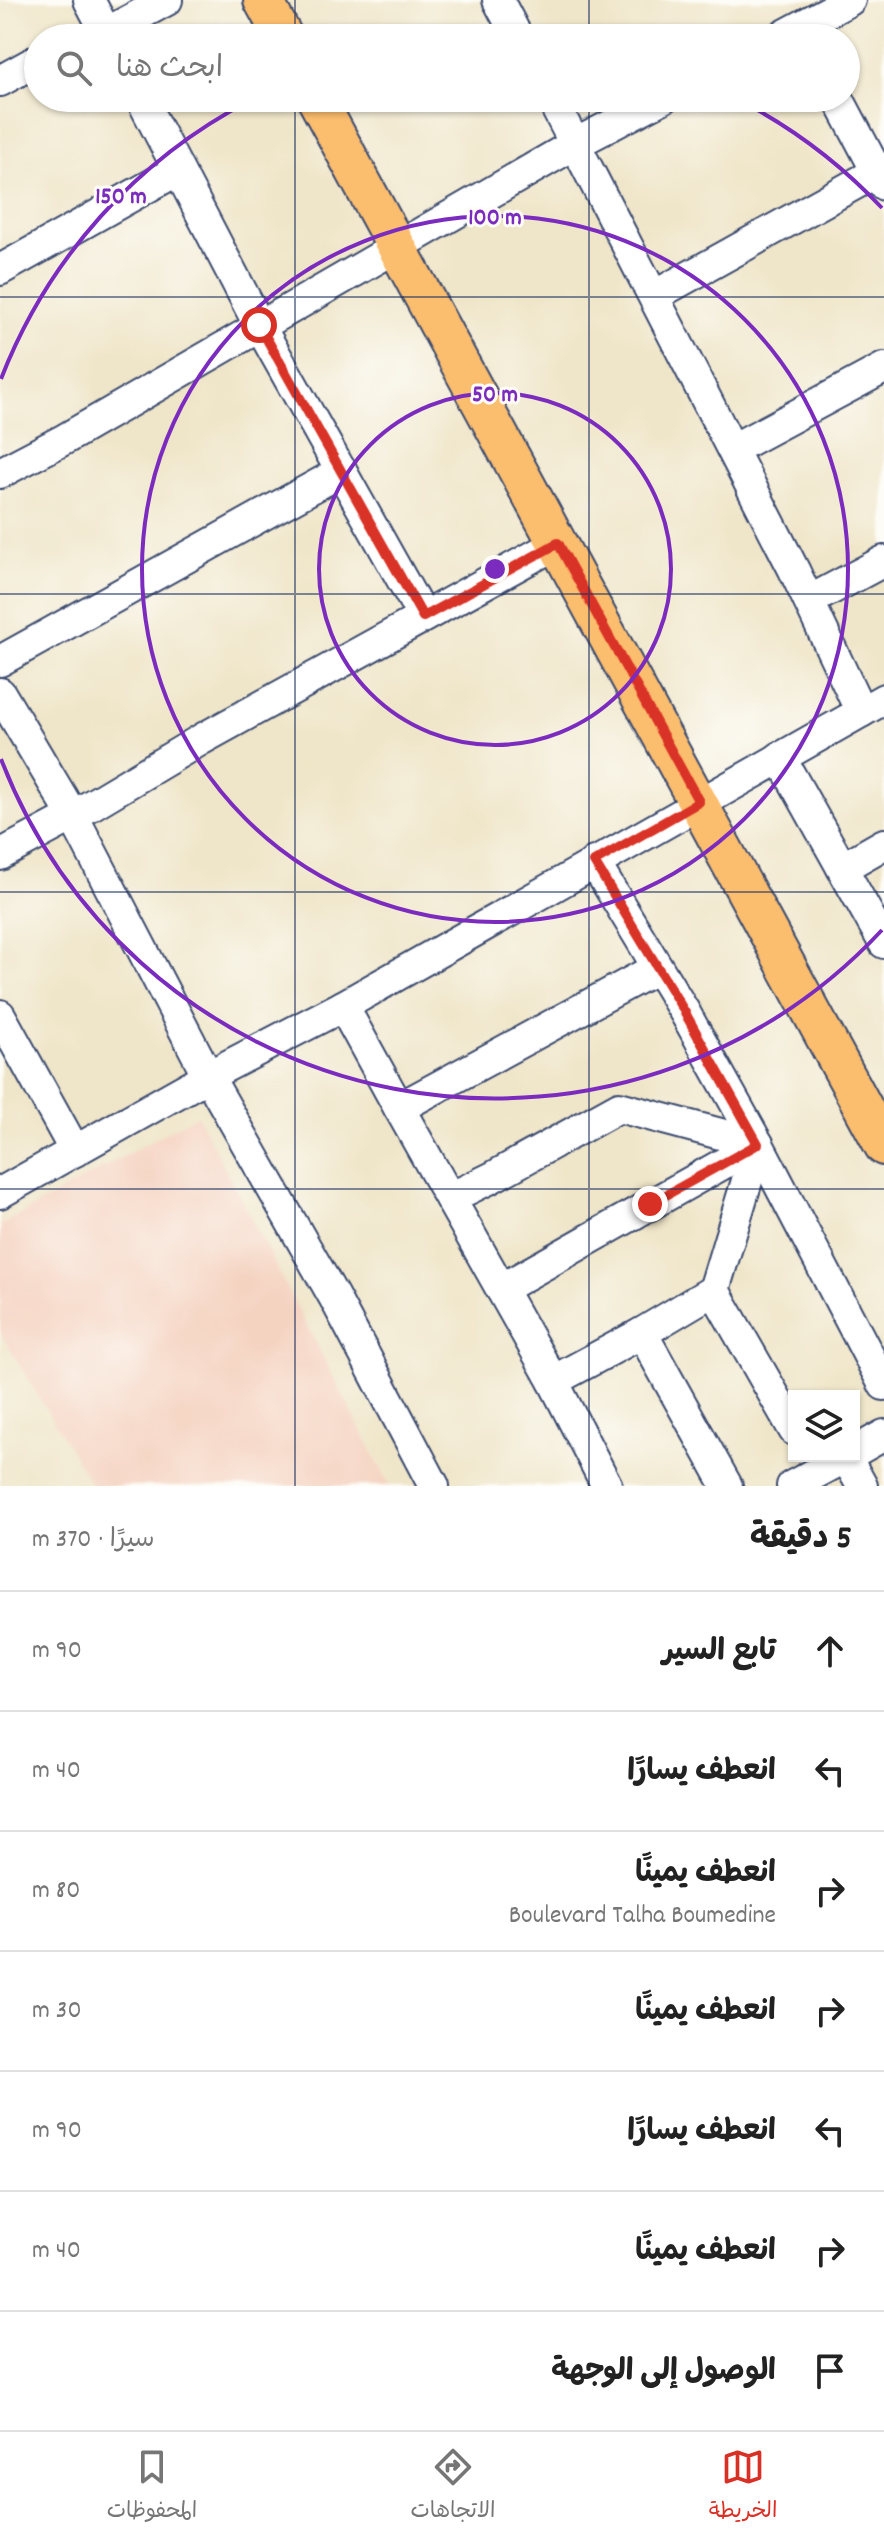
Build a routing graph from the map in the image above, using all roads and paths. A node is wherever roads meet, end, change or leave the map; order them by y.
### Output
1 (167, 0) edge
2 (263, 0) edge
3 (850, 0) edge
4 (501, 1) edge
5 (105, 24) edge
6 (276, 24) edge
7 (512, 24) edge
8 (812, 24) edge
9 (24, 68) edge
10 (0, 81) edge
11 (148, 112) edge
12 (324, 112) edge
13 (558, 112) edge
14 (636, 112) edge
15 (846, 112) edge
16 (575, 144) junction
17 (178, 170) junction
18 (882, 175) edge
19 (397, 248) junction
20 (0, 270) edge
21 (654, 296) junction
22 (259, 325) junction
23 (884, 368) edge
24 (733, 449) junction
25 (342, 471) junction
26 (0, 473) edge
27 (558, 543) junction
28 (884, 561) edge
29 (809, 601) junction
30 (423, 617) junction
31 (0, 661) edge
32 (0, 693) edge
33 (872, 706) edge
34 (780, 757) junction
35 (699, 802) junction
36 (73, 816) junction
37 (884, 844) edge
38 (0, 855) edge
39 (594, 862) junction
40 (842, 868) junction
41 (884, 943) edge
42 (657, 968) junction
43 (343, 1006) junction
44 (0, 1015) edge
45 (208, 1076) junction
46 (399, 1108) junction
47 (758, 1144) junction
48 (884, 1146) edge
49 (75, 1151) junction
50 (0, 1193) edge
51 (450, 1198) junction
52 (501, 1289) junction
53 (714, 1290) junction
54 (642, 1333) junction
55 (553, 1381) junction
56 (884, 1385) edge
57 (788, 1420) edge
58 (884, 1435) edge
59 (860, 1449) edge
60 (831, 1462) edge
61 (850, 1462) edge
62 (806, 1471) edge
63 (434, 1486) edge
64 (607, 1486) edge
65 (727, 1486) edge
66 (862, 1486) edge

1 - 5 street
2 - 6 main road
3 - 8 street
4 - 7 street
9 - 10 street
11 - 17 street
12 - 19 main road
13 - 16 street
14 - 16 street
15 - 18 street
16 - 19 street
16 - 21 street
17 - 20 street
17 - 22 street
18 - 21 street
19 - 22 street
19 - 27 main road
21 - 24 street
22 - 25 street
22 - 26 street
23 - 24 street
24 - 29 street
25 - 30 street
25 - 31 street
27 - 30 street
27 - 35 main road
28 - 29 street
29 - 33 street
30 - 36 street
32 - 36 street
33 - 34 street
34 - 35 street
34 - 40 street
35 - 39 street
35 - 48 main road
36 - 38 street
36 - 45 street
37 - 40 street
39 - 42 street
39 - 43 street
40 - 41 street
42 - 46 street
42 - 47 street
43 - 45 street
43 - 46 street
44 - 49 street
45 - 49 street
45 - 63 street
46 - 51 street
47 - 51 street
47 - 52 street
47 - 53 street
47 - 56 street
49 - 50 street
51 - 52 street
52 - 55 street
53 - 54 street
53 - 57 street
54 - 55 street
54 - 65 street
55 - 64 street
58 - 59 street
60 - 62 street
61 - 66 street

